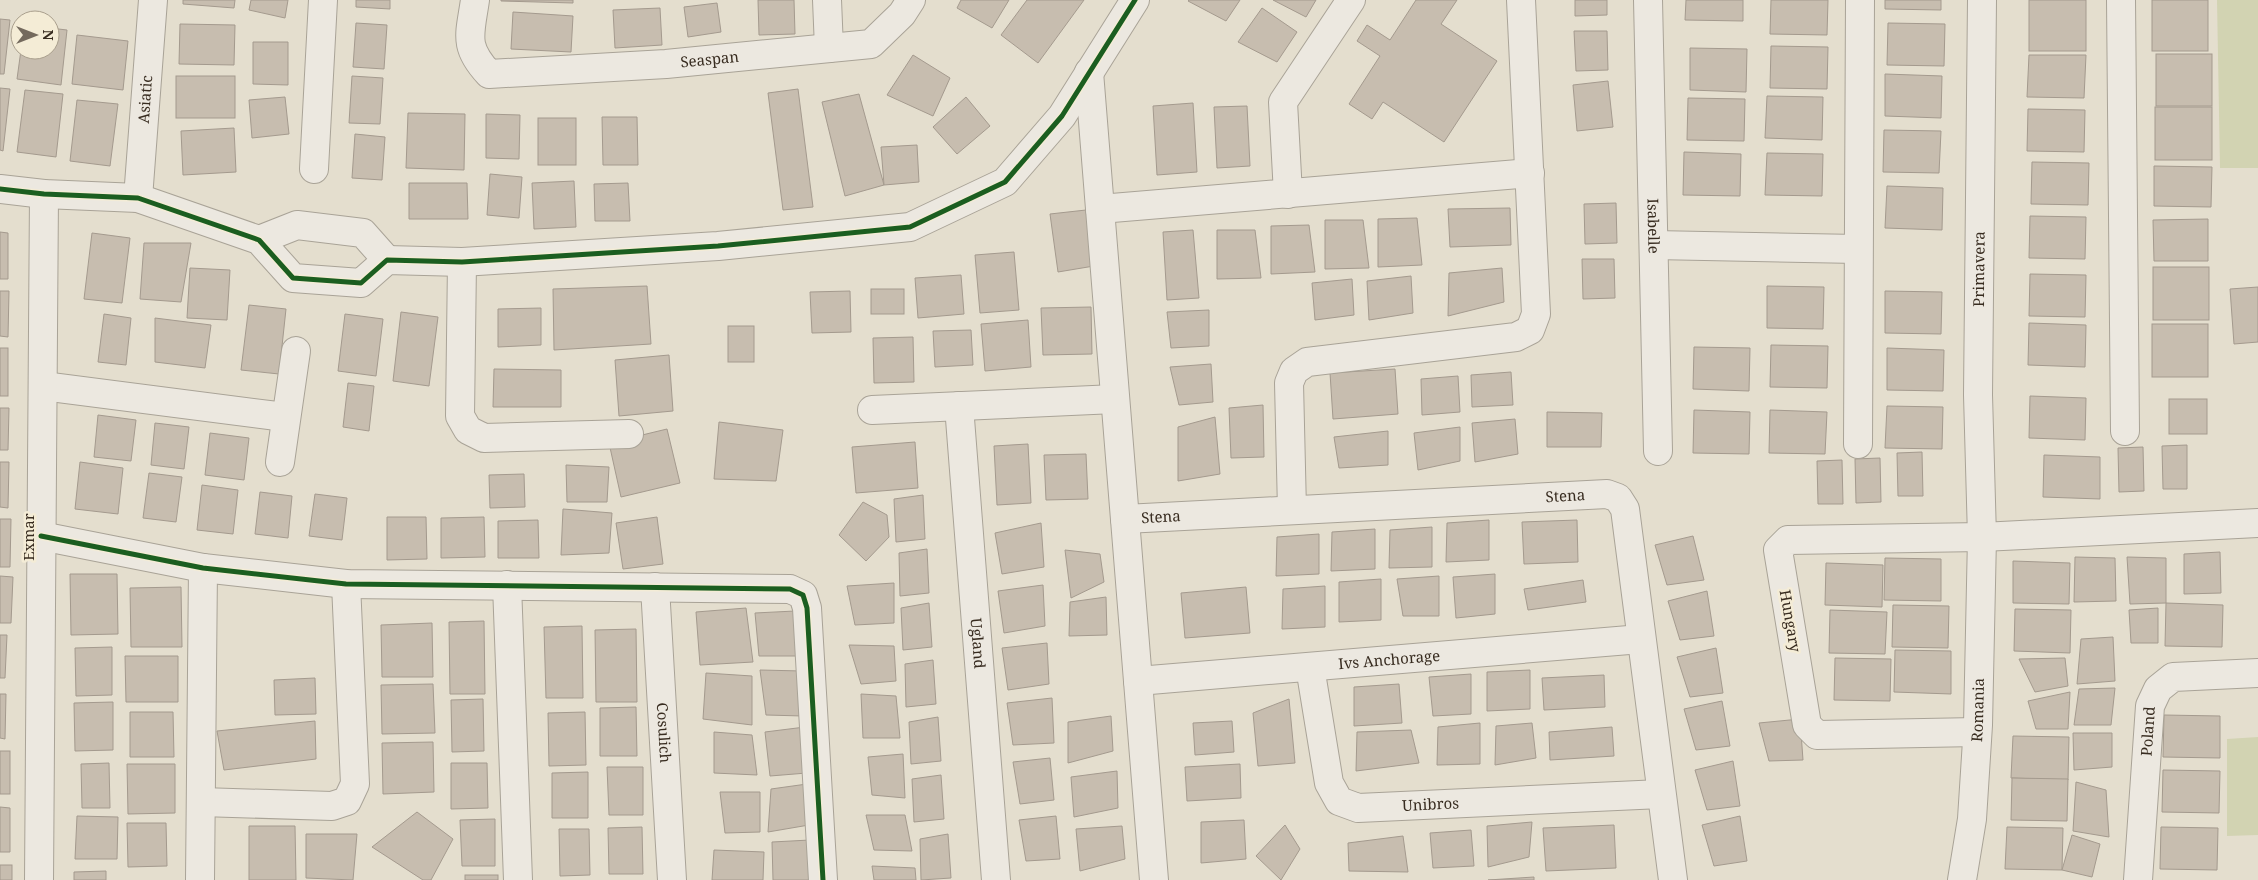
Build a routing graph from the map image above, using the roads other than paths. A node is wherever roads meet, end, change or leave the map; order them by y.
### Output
1 (148, 0) edge
2 (323, 0) edge
3 (475, 0) edge
4 (827, 0) edge
5 (911, 0) edge
6 (1135, 0) edge
7 (1351, 0) edge
8 (1521, 0) edge
9 (1648, 0) edge
10 (1860, 0) edge
11 (1982, 0) edge
12 (2120, 0) edge
13 (829, 48) junction
14 (1089, 72) junction
15 (314, 169) dead end
16 (1530, 174) junction
17 (0, 189) edge
18 (44, 194) junction
19 (1288, 194) junction
20 (138, 198) junction
21 (1100, 209) junction
22 (259, 240) junction
23 (1654, 245) junction
24 (1858, 249) junction
25 (386, 260) junction
26 (462, 262) junction
27 (296, 351) dead end
28 (43, 386) junction
29 (1115, 399) junction
30 (959, 406) junction
31 (872, 410) dead end
32 (285, 417) junction
33 (2125, 432) dead end
34 (629, 434) dead end
35 (1858, 444) dead end
36 (1658, 451) dead end
37 (280, 462) dead end
38 (1292, 510) junction
39 (1125, 519) junction
40 (2258, 523) edge
41 (41, 536) junction
42 (1982, 537) junction
43 (204, 568) junction
44 (346, 584) junction
45 (507, 585) junction
46 (656, 587) junction
47 (1641, 639) junction
48 (1310, 667) junction
49 (2258, 674) edge
50 (1138, 681) junction
51 (1977, 732) junction
52 (1662, 794) junction
53 (201, 802) junction
54 (39, 880) edge
55 (200, 880) edge
56 (518, 880) edge
57 (672, 880) edge
58 (823, 880) edge
59 (996, 880) edge
60 (1154, 880) edge
61 (1673, 880) edge
62 (1962, 880) edge
63 (2138, 880) edge

1 - 20 street, Asiatic
2 - 15 street
3 - 13 street, Seaspan
4 - 13 street
5 - 13 street, Seaspan
6 - 14 street
7 - 19 street
8 - 16 street
9 - 23 street, Isabelle
10 - 24 street
11 - 42 street, Primavera
12 - 33 street
14 - 21 street
14 - 26 street
16 - 19 street
16 - 38 street
17 - 18 street
18 - 20 street
18 - 28 street, Exmar
19 - 21 street
20 - 22 street
21 - 29 street
22 - 25 street
22 - 25 street
23 - 24 street
23 - 36 street, Isabelle
24 - 35 street
25 - 26 street
26 - 34 street
27 - 32 street
28 - 32 street
28 - 41 street, Exmar
29 - 30 street
29 - 39 street
30 - 31 street
30 - 59 street, Ugland
32 - 37 street
38 - 39 street, Stena
38 - 47 street, Stena
39 - 50 street
40 - 42 street
41 - 43 street
41 - 54 street, Exmar
42 - 51 street, Romania
42 - 51 street, Hungary
43 - 44 street
43 - 53 street
44 - 45 street
44 - 53 street
45 - 46 street
45 - 56 street
46 - 57 street, Cosulich
46 - 58 street
47 - 48 street, Ivs Anchorage
47 - 52 street, Stena
48 - 50 street, Ivs Anchorage
48 - 52 street, Unibros
49 - 63 street, Poland
50 - 60 street
51 - 62 street, Romania
52 - 61 street, Stena
53 - 55 street

